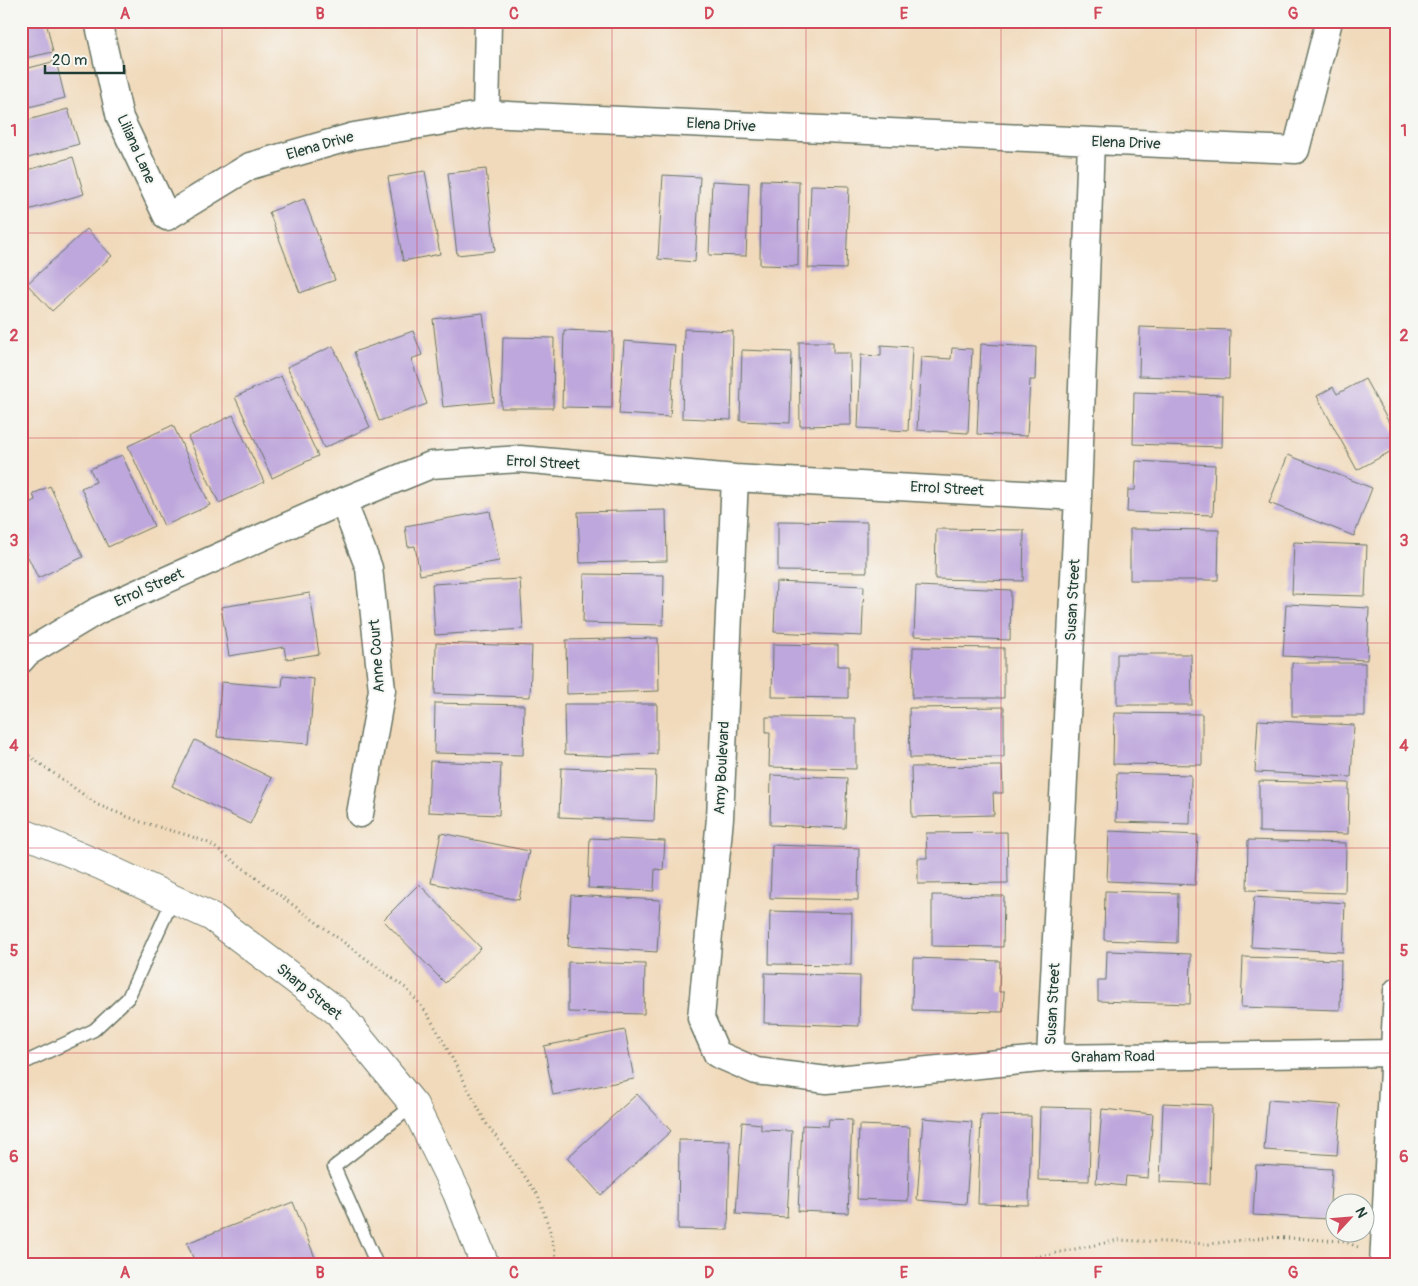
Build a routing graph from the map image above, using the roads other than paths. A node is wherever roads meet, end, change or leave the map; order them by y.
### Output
1 (98, 21) edge
2 (488, 21) edge
3 (1329, 21) edge
4 (486, 114) junction
5 (1091, 141) junction
6 (167, 217) joint
7 (735, 478) junction
8 (1078, 496) junction
9 (343, 501) junction
10 (21, 660) edge
11 (360, 814) dead end
12 (21, 832) edge
13 (173, 899) junction
14 (1397, 991) edge
15 (1394, 1053) junction
16 (717, 1054) joint
17 (1050, 1058) junction
18 (28, 1060) dead end
19 (414, 1105) junction
20 (1383, 1258) edge
21 (377, 1265) edge
22 (485, 1265) edge

1 - 6 street, Liliana Lane
2 - 4 street
3 - 5 street, Elena Drive
4 - 5 street, Elena Drive
4 - 6 street, Elena Drive
5 - 8 street, Susan Street
7 - 8 street, Errol Street
7 - 9 street, Errol Street
7 - 16 street, Amy Boulevard
8 - 17 street, Susan Street
9 - 10 street, Errol Street
9 - 11 street, Anne Court
12 - 13 street, Sharp Street
13 - 18 lane
13 - 19 street, Sharp Street
14 - 15 street
15 - 17 street, Graham Road
15 - 20 street
16 - 17 street, Graham Road
19 - 21 lane
19 - 22 street, Sharp Street

